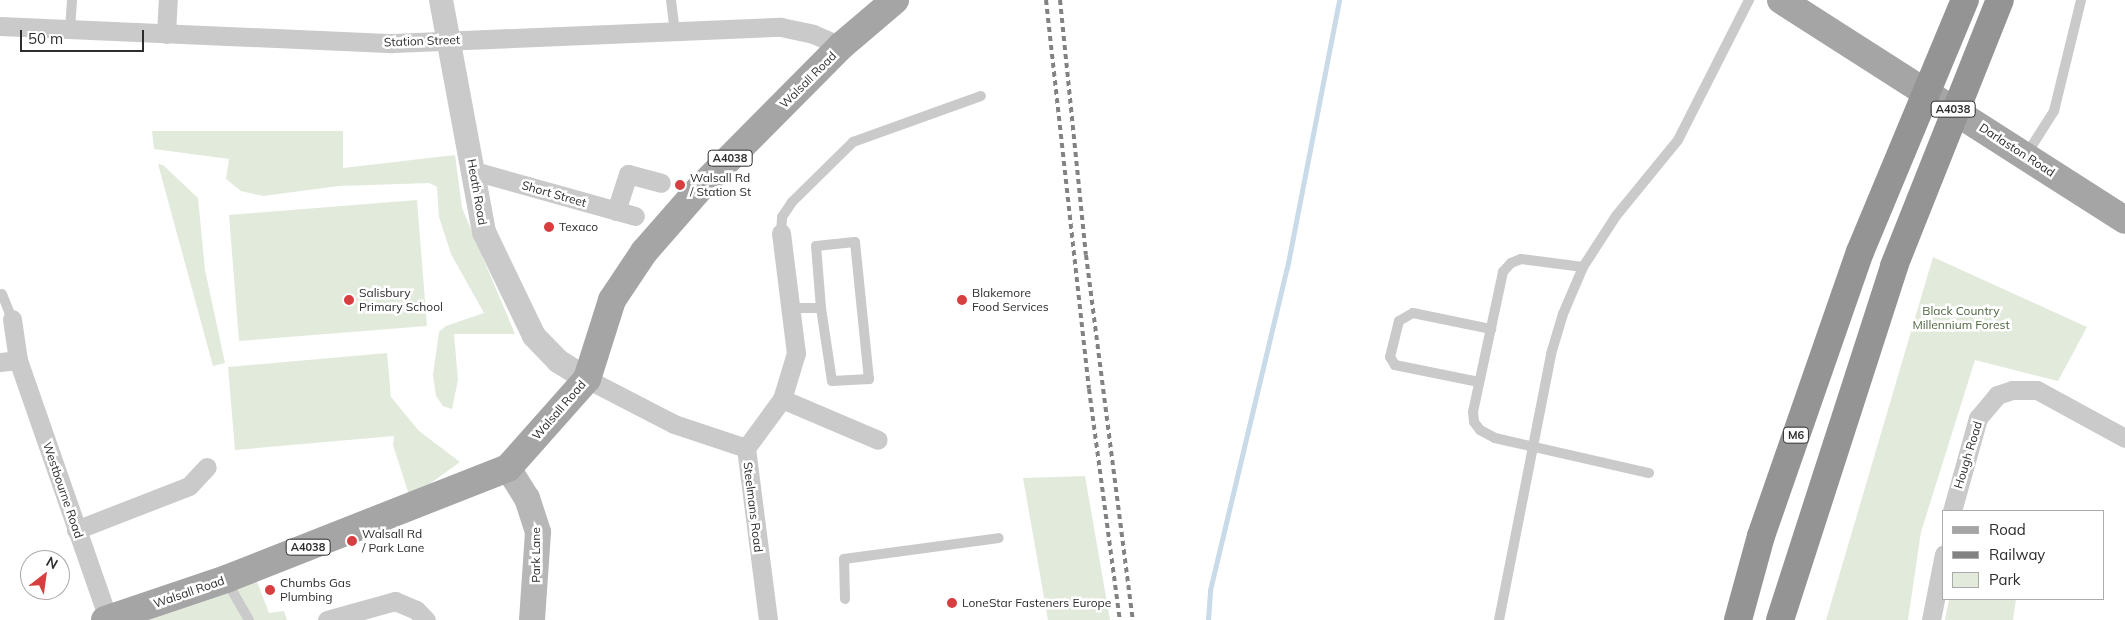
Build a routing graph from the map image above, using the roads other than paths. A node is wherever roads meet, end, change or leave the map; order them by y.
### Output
1 (72, 0) edge
2 (168, 0) edge
3 (441, 0) edge
4 (671, 0) edge
5 (895, 0) edge
6 (1749, 0) edge
7 (1781, 0) edge
8 (1965, 0) edge
9 (2000, 0) edge
10 (2080, 0) edge
11 (0, 26) edge
12 (70, 30) junction
13 (675, 31) junction
14 (166, 34) junction
15 (450, 39) junction
16 (842, 46) junction
17 (982, 96) dead end
18 (2026, 155) junction
19 (474, 171) junction
20 (661, 183) dead end
21 (616, 211) junction
22 (634, 216) dead end
23 (2125, 220) edge
24 (781, 234) joint
25 (1583, 267) junction
26 (1, 292) edge
27 (792, 308) junction
28 (821, 308) junction
29 (12, 319) joint
30 (1491, 328) junction
31 (9, 361) edge
32 (587, 379) junction
33 (1479, 382) junction
34 (782, 399) junction
35 (2125, 438) edge
36 (878, 440) dead end
37 (746, 448) junction
38 (1534, 448) junction
39 (206, 467) dead end
40 (508, 468) junction
41 (1650, 473) dead end
42 (1952, 510) edge
43 (76, 530) junction
44 (999, 538) dead end
45 (1942, 564) edge
46 (226, 579) junction
47 (845, 600) dead end
48 (107, 620) edge
49 (249, 620) edge
50 (327, 620) edge
51 (426, 620) edge
52 (532, 620) edge
53 (768, 620) edge
54 (1499, 620) edge
55 (1738, 620) edge
56 (1780, 620) edge
57 (1931, 620) edge

1 - 12 lane
2 - 14 street
3 - 15 street, Heath Road
4 - 13 lane
5 - 16 main road, Walsall Road / A4038
6 - 25 lane
7 - 18 main road, Darlaston Road / A4038
8 - 55 highway, M6, bridge
9 - 56 highway, bridge
10 - 18 lane
11 - 12 street, Station Street
12 - 14 street, Station Street
13 - 15 street, Station Street
13 - 16 street, Station Street
14 - 15 street, Station Street
15 - 19 street, Heath Road
16 - 32 main road, Walsall Road / A4038
17 - 24 lane
18 - 23 main road, Darlaston Road / A4038
19 - 21 street, Short Street
19 - 32 street, Heath Road
20 - 21 street
21 - 22 street, Short Street
24 - 27 street
25 - 30 lane
25 - 38 lane
26 - 29 lane
27 - 28 lane
27 - 34 street
28 - 28 lane
29 - 31 street, Westbourne Road
30 - 33 lane
30 - 33 lane
31 - 43 street, Westbourne Road
32 - 37 street, Steelmans Road
32 - 40 main road, Walsall Road / A4038
33 - 38 lane
34 - 36 street
34 - 37 street
35 - 42 street, Hough Road
37 - 53 street, Steelmans Road
38 - 41 lane
38 - 54 lane
39 - 43 street
40 - 46 main road, Walsall Road / A4038
40 - 52 main road, Park Lane
43 - 48 street, Westbourne Road
44 - 47 lane
45 - 57 street
46 - 48 main road, Walsall Road / A4038
46 - 49 lane
50 - 51 street

